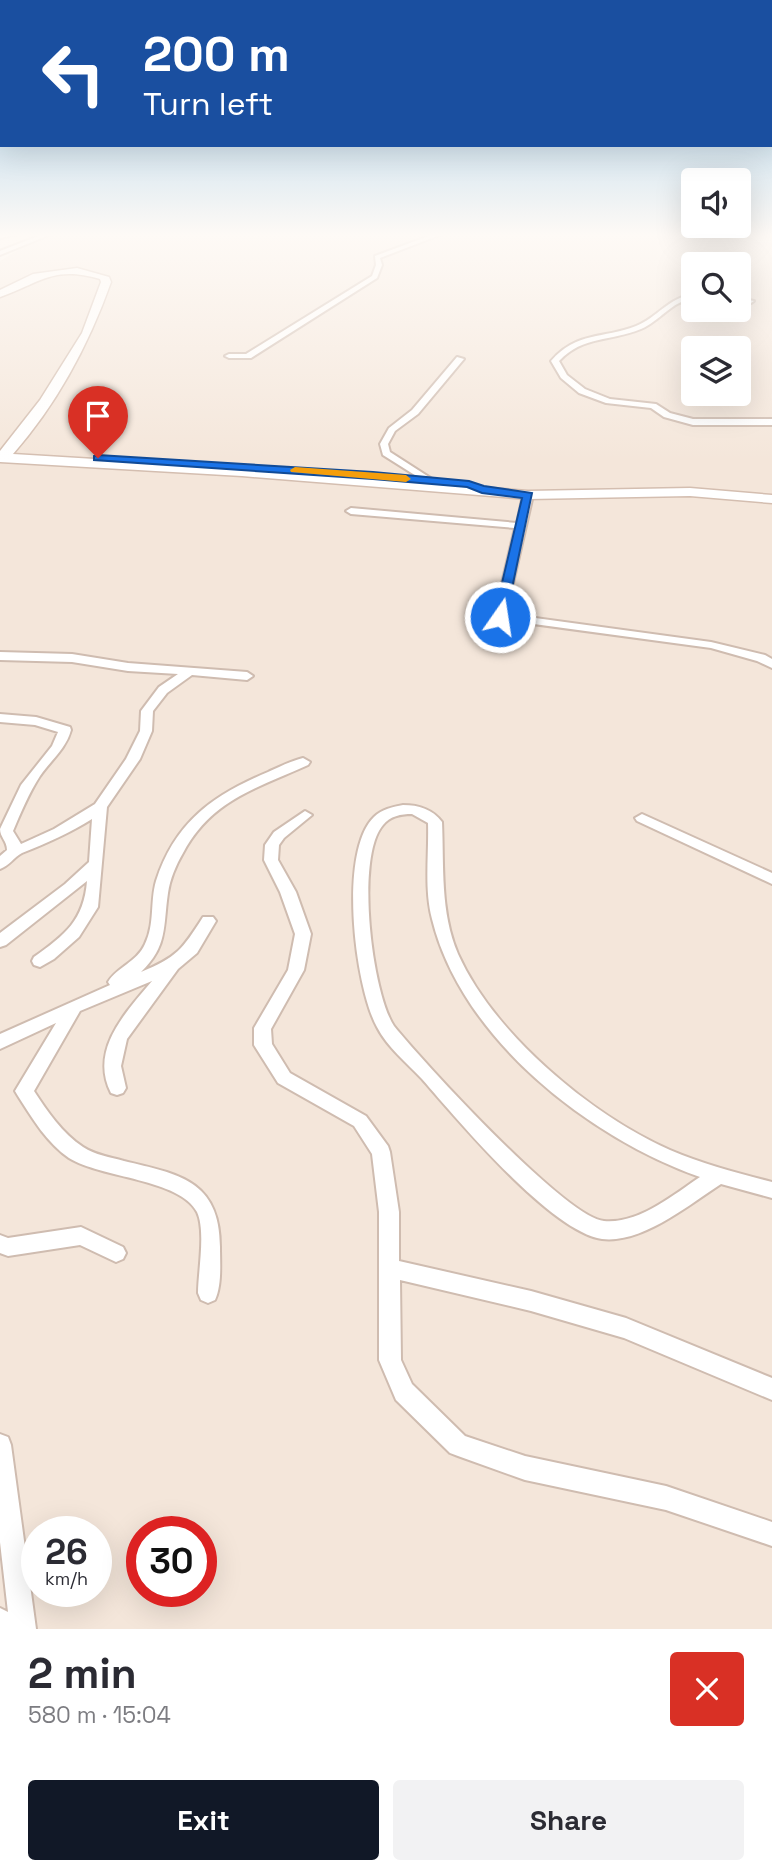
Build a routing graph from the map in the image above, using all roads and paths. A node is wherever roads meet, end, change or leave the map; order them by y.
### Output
1 (85, 309) edge
2 (96, 309) edge
3 (323, 309) edge
4 (662, 309) edge
5 (229, 356) dead end
6 (460, 359) dead end
7 (46, 377) dead end
8 (33, 398) dead end
9 (772, 422) edge
10 (2, 452) edge
11 (429, 481) junction
12 (482, 489) junction
13 (620, 494) junction
14 (528, 495) junction
15 (772, 499) edge
16 (772, 505) edge
17 (351, 511) dead end
18 (521, 526) junction
19 (0, 656) edge
20 (772, 664) edge
21 (189, 671) junction
22 (247, 676) dead end
23 (0, 718) edge
24 (303, 762) dead end
25 (100, 807) junction
26 (305, 815) dead end
27 (642, 818) dead end
28 (14, 851) junction
29 (96, 863) junction
30 (0, 864) edge
31 (772, 879) edge
32 (208, 921) dead end
33 (0, 941) edge
34 (40, 961) dead end
35 (173, 965) junction
36 (74, 1007) junction
37 (0, 1042) edge
38 (117, 1088) dead end
39 (717, 1177) junction
40 (772, 1190) edge
41 (0, 1244) edge
42 (116, 1253) dead end
43 (390, 1268) junction
44 (208, 1293) dead end
45 (772, 1389) edge
46 (0, 1445) edge
47 (772, 1534) edge
48 (0, 1621) edge
49 (7, 1629) edge
50 (23, 1629) edge

1 - 7 street
2 - 10 street
3 - 5 street
4 - 9 street
6 - 11 street
8 - 10 street
10 - 11 street
10 - 12 street
11 - 12 street
12 - 14 street
13 - 14 street
13 - 15 street
13 - 16 street
14 - 18 street
17 - 18 street
18 - 20 street
19 - 21 street
21 - 22 street
21 - 25 street
23 - 28 street
24 - 36 street
25 - 28 street
25 - 29 street
26 - 43 street
27 - 31 street
28 - 30 street
29 - 33 street
29 - 34 street
32 - 35 street
35 - 36 street
35 - 38 street
36 - 37 street
36 - 44 street
39 - 39 street
39 - 40 street
41 - 42 street
43 - 45 street
43 - 47 street
46 - 50 street
48 - 49 street

